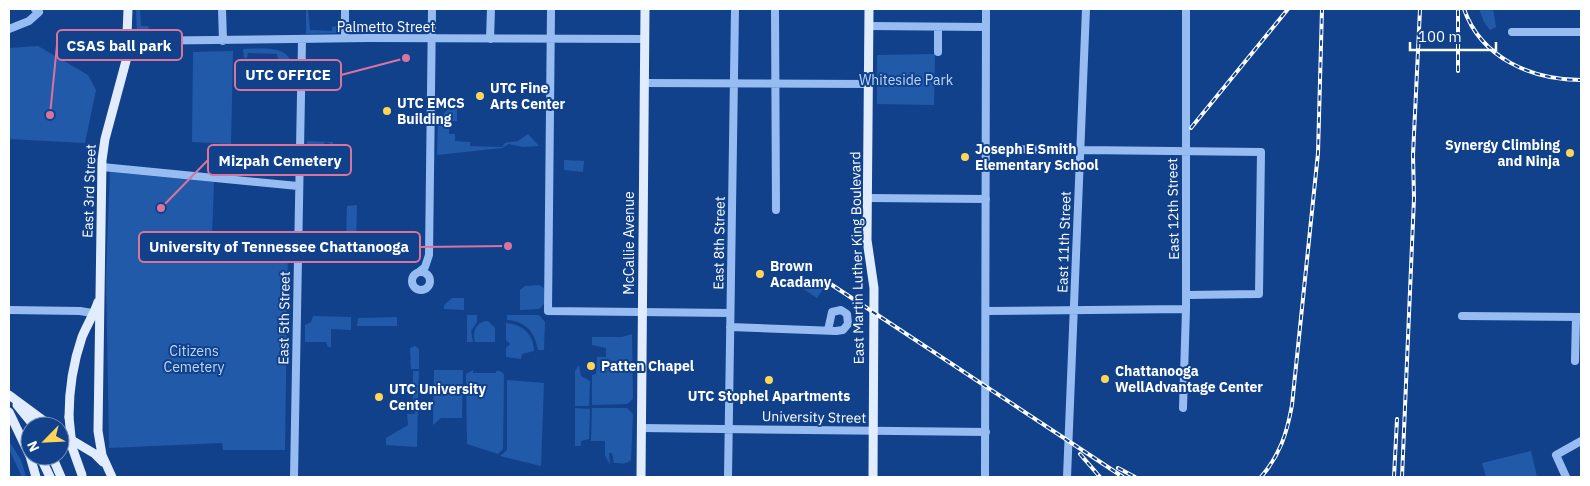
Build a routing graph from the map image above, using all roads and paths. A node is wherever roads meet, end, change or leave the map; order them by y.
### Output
1 (36, 9) edge
2 (128, 9) edge
3 (222, 9) edge
4 (345, 9) edge
5 (432, 9) edge
6 (491, 9) edge
7 (551, 9) edge
8 (645, 9) edge
9 (735, 9) edge
10 (775, 9) edge
11 (869, 9) edge
12 (986, 9) edge
13 (1086, 9) edge
14 (1186, 9) edge
15 (869, 26) junction
16 (986, 27) junction
17 (938, 28) junction
18 (9, 29) edge
19 (1512, 32) dead end
20 (1581, 32) edge
21 (345, 38) junction
22 (490, 39) junction
23 (551, 39) junction
24 (644, 39) junction
25 (302, 40) junction
26 (432, 40) junction
27 (128, 41) junction
28 (223, 41) junction
29 (938, 52) dead end
30 (644, 83) junction
31 (733, 84) junction
32 (775, 84) junction
33 (868, 84) junction
34 (986, 149) junction
35 (1081, 150) junction
36 (1185, 151) junction
37 (102, 167) junction
38 (298, 186) junction
39 (868, 198) junction
40 (986, 199) junction
41 (776, 210) dead end
42 (429, 255) junction
43 (420, 272) junction
44 (430, 280) junction
45 (1186, 295) junction
46 (1186, 309) junction
47 (9, 310) edge
48 (986, 311) junction
49 (1074, 312) junction
50 (642, 313) junction
51 (730, 313) junction
52 (97, 314) junction
53 (1462, 316) dead end
54 (1579, 317) edge
55 (730, 327) junction
56 (828, 330) dead end
57 (1575, 361) dead end
58 (9, 396) edge
59 (1183, 408) dead end
60 (9, 412) edge
61 (26, 416) edge
62 (37, 416) edge
63 (20, 426) edge
64 (641, 428) junction
65 (728, 428) junction
66 (98, 431) junction
67 (873, 431) junction
68 (986, 432) junction
69 (20, 435) edge
70 (70, 439) edge
71 (1581, 441) edge
72 (85, 449) junction
73 (82, 476) edge
74 (112, 477) edge
75 (294, 477) edge
76 (641, 477) edge
77 (728, 477) edge
78 (873, 477) edge
79 (985, 477) edge
80 (1067, 477) edge
81 (1566, 477) edge

1 - 18 street
2 - 27 main road, East 3rd Street
3 - 28 street
4 - 21 street
5 - 26 street
6 - 22 street
7 - 23 street
8 - 24 main road, McCallie Avenue
9 - 31 street, East 8th Street
10 - 32 street
11 - 15 main road, East Martin Luther King Boulevard
12 - 16 street
13 - 35 street, East 11th Street
14 - 36 street, East 12th Street
15 - 17 street
15 - 33 main road, East Martin Luther King Boulevard
16 - 17 street
16 - 34 street
17 - 29 street
19 - 20 street
21 - 25 street, Palmetto Street
21 - 26 street, Palmetto Street
22 - 23 street, Palmetto Street
22 - 26 street, Palmetto Street
23 - 24 street, Palmetto Street
23 - 50 street
24 - 30 main road, McCallie Avenue
25 - 28 street, Palmetto Street
25 - 38 street, East 5th Street
26 - 42 street
27 - 28 street, Palmetto Street
27 - 37 main road, East 3rd Street
30 - 31 street
30 - 50 main road, McCallie Avenue
31 - 32 street
31 - 51 street, East 8th Street
32 - 33 street
32 - 41 street
33 - 39 main road, East Martin Luther King Boulevard
34 - 35 street
34 - 40 street
35 - 36 street
35 - 49 street, East 11th Street
36 - 45 street, East 12th Street
36 - 45 street
37 - 38 street
37 - 52 main road, East 3rd Street
38 - 75 street, East 5th Street
39 - 40 street
39 - 67 main road, East Martin Luther King Boulevard
40 - 48 street
42 - 43 street
42 - 44 street
43 - 44 street
43 - 44 street
45 - 46 street, East 12th Street
46 - 49 street
46 - 59 street, East 12th Street
47 - 52 street
48 - 49 street
48 - 68 street
49 - 80 street, East 11th Street
50 - 51 street
50 - 64 main road, McCallie Avenue
51 - 55 street, East 8th Street
52 - 66 main road, East 3rd Street
52 - 73 main road, East 3rd Street, bridge
53 - 54 street
54 - 57 street
55 - 56 street
55 - 65 street, East 8th Street
58 - 61 main road
58 - 62 main road
60 - 63 main road
60 - 69 main road
64 - 65 street, University Street
64 - 76 main road, McCallie Avenue
65 - 67 street, University Street
65 - 77 street, East 8th Street
66 - 72 main road
66 - 74 main road, East 3rd Street
67 - 68 street, University Street
67 - 78 main road, East Martin Luther King Boulevard
68 - 79 street
70 - 72 main road
71 - 81 street
72 - 74 main road

